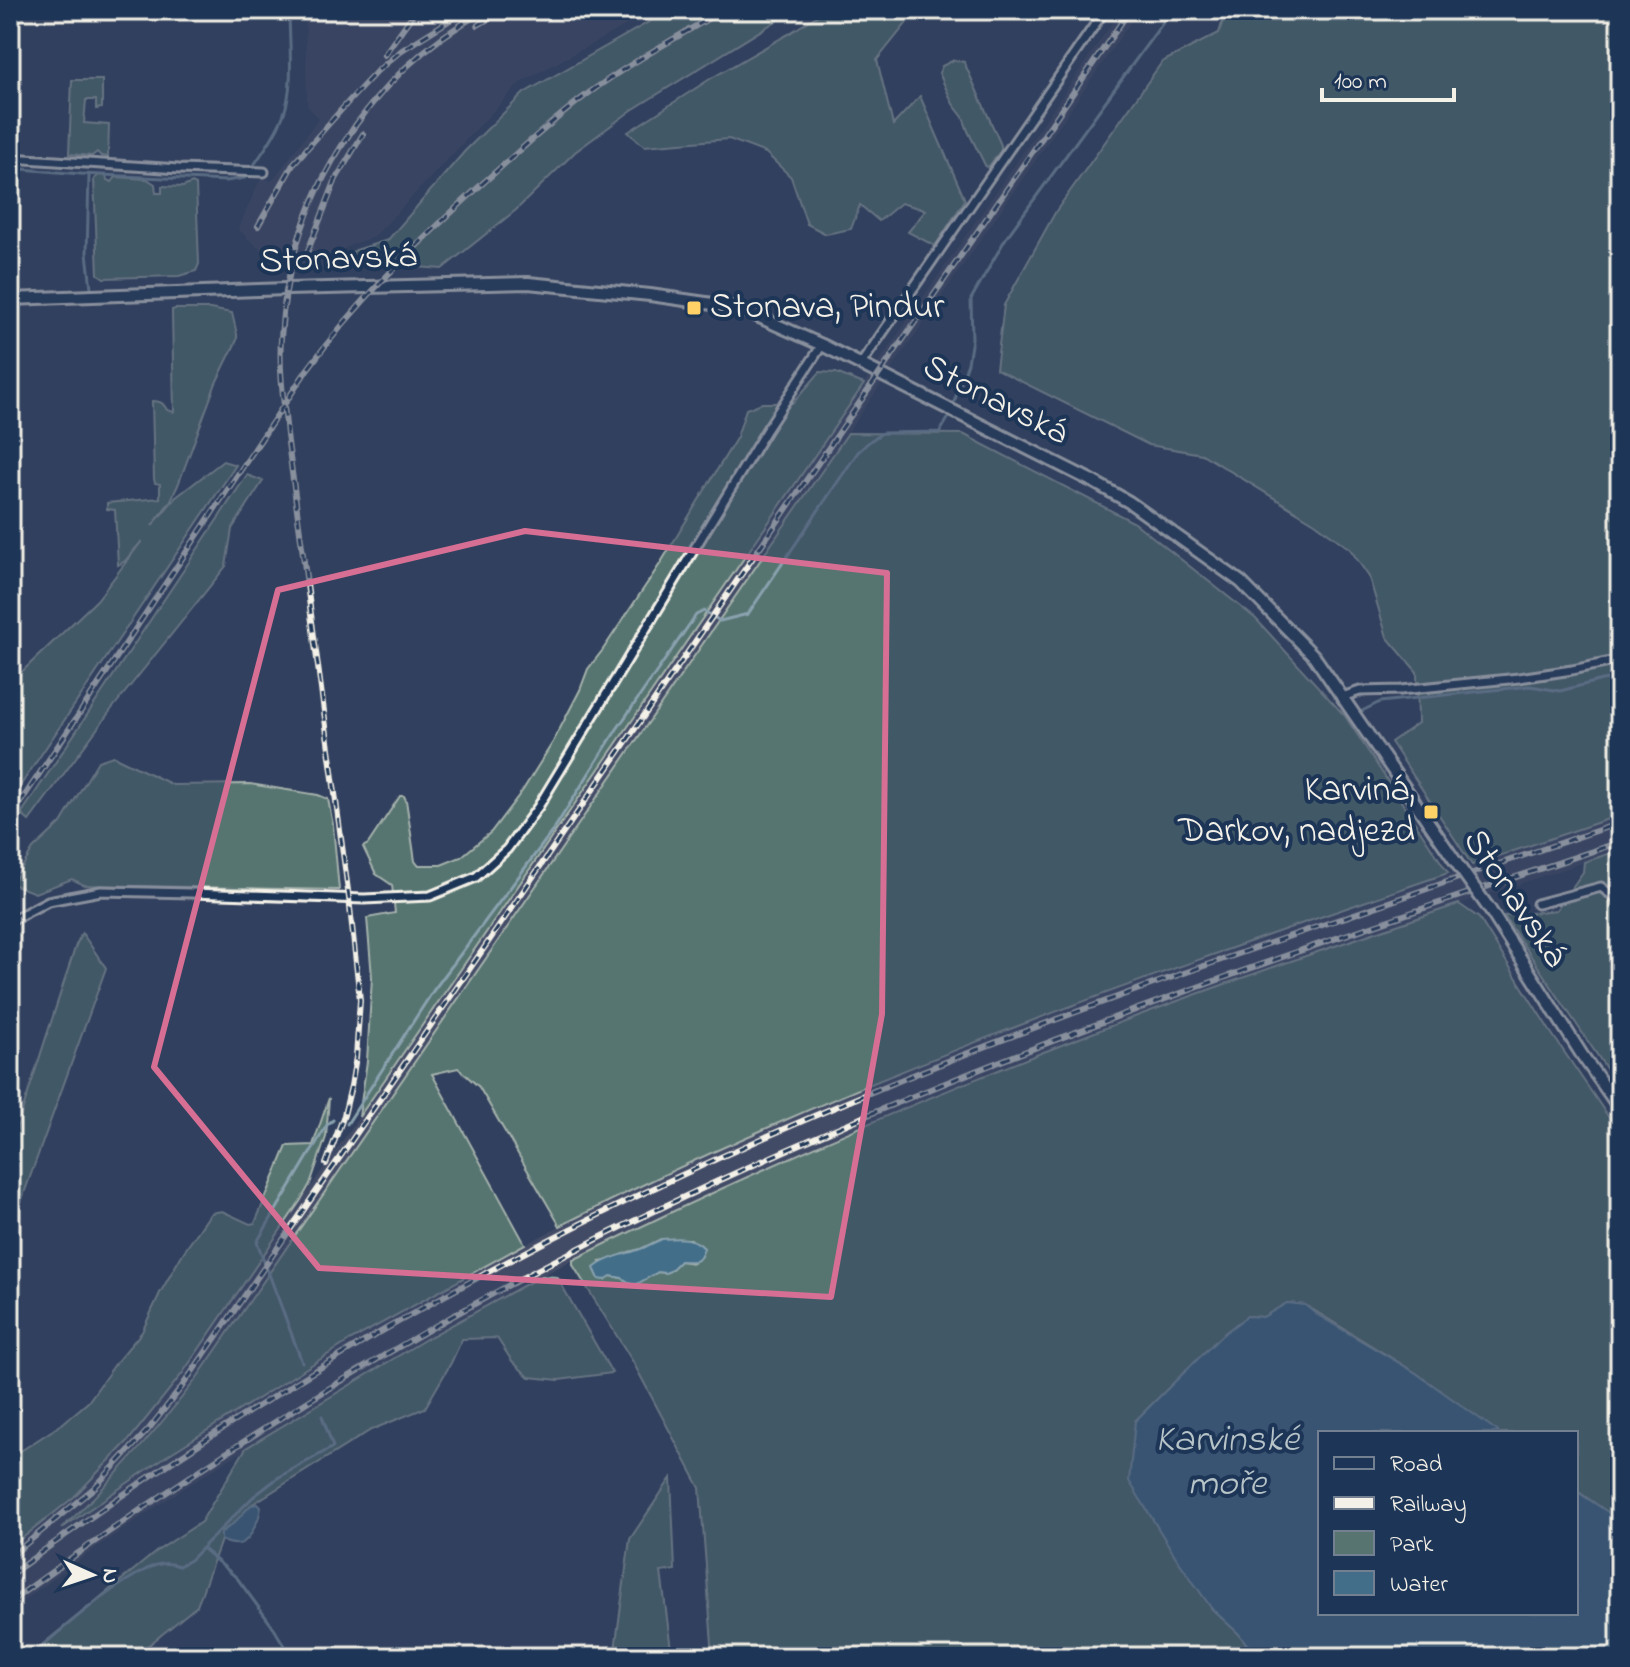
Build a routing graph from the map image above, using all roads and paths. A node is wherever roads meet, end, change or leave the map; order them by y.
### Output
1 (1105, 10) edge
2 (10, 158) edge
3 (264, 172) dead end
4 (10, 299) edge
5 (822, 345) junction
6 (861, 364) junction
7 (1620, 660) edge
8 (1342, 697) junction
9 (1620, 901) edge
10 (1537, 904) dead end
11 (10, 921) edge
12 (1620, 1109) edge

1 - 6 street
2 - 3 street
4 - 5 street, Stonavská
5 - 6 street, Stonavská
5 - 11 street
6 - 8 street, Stonavská
7 - 8 street
8 - 12 street, Stonavská, bridge
9 - 10 street

